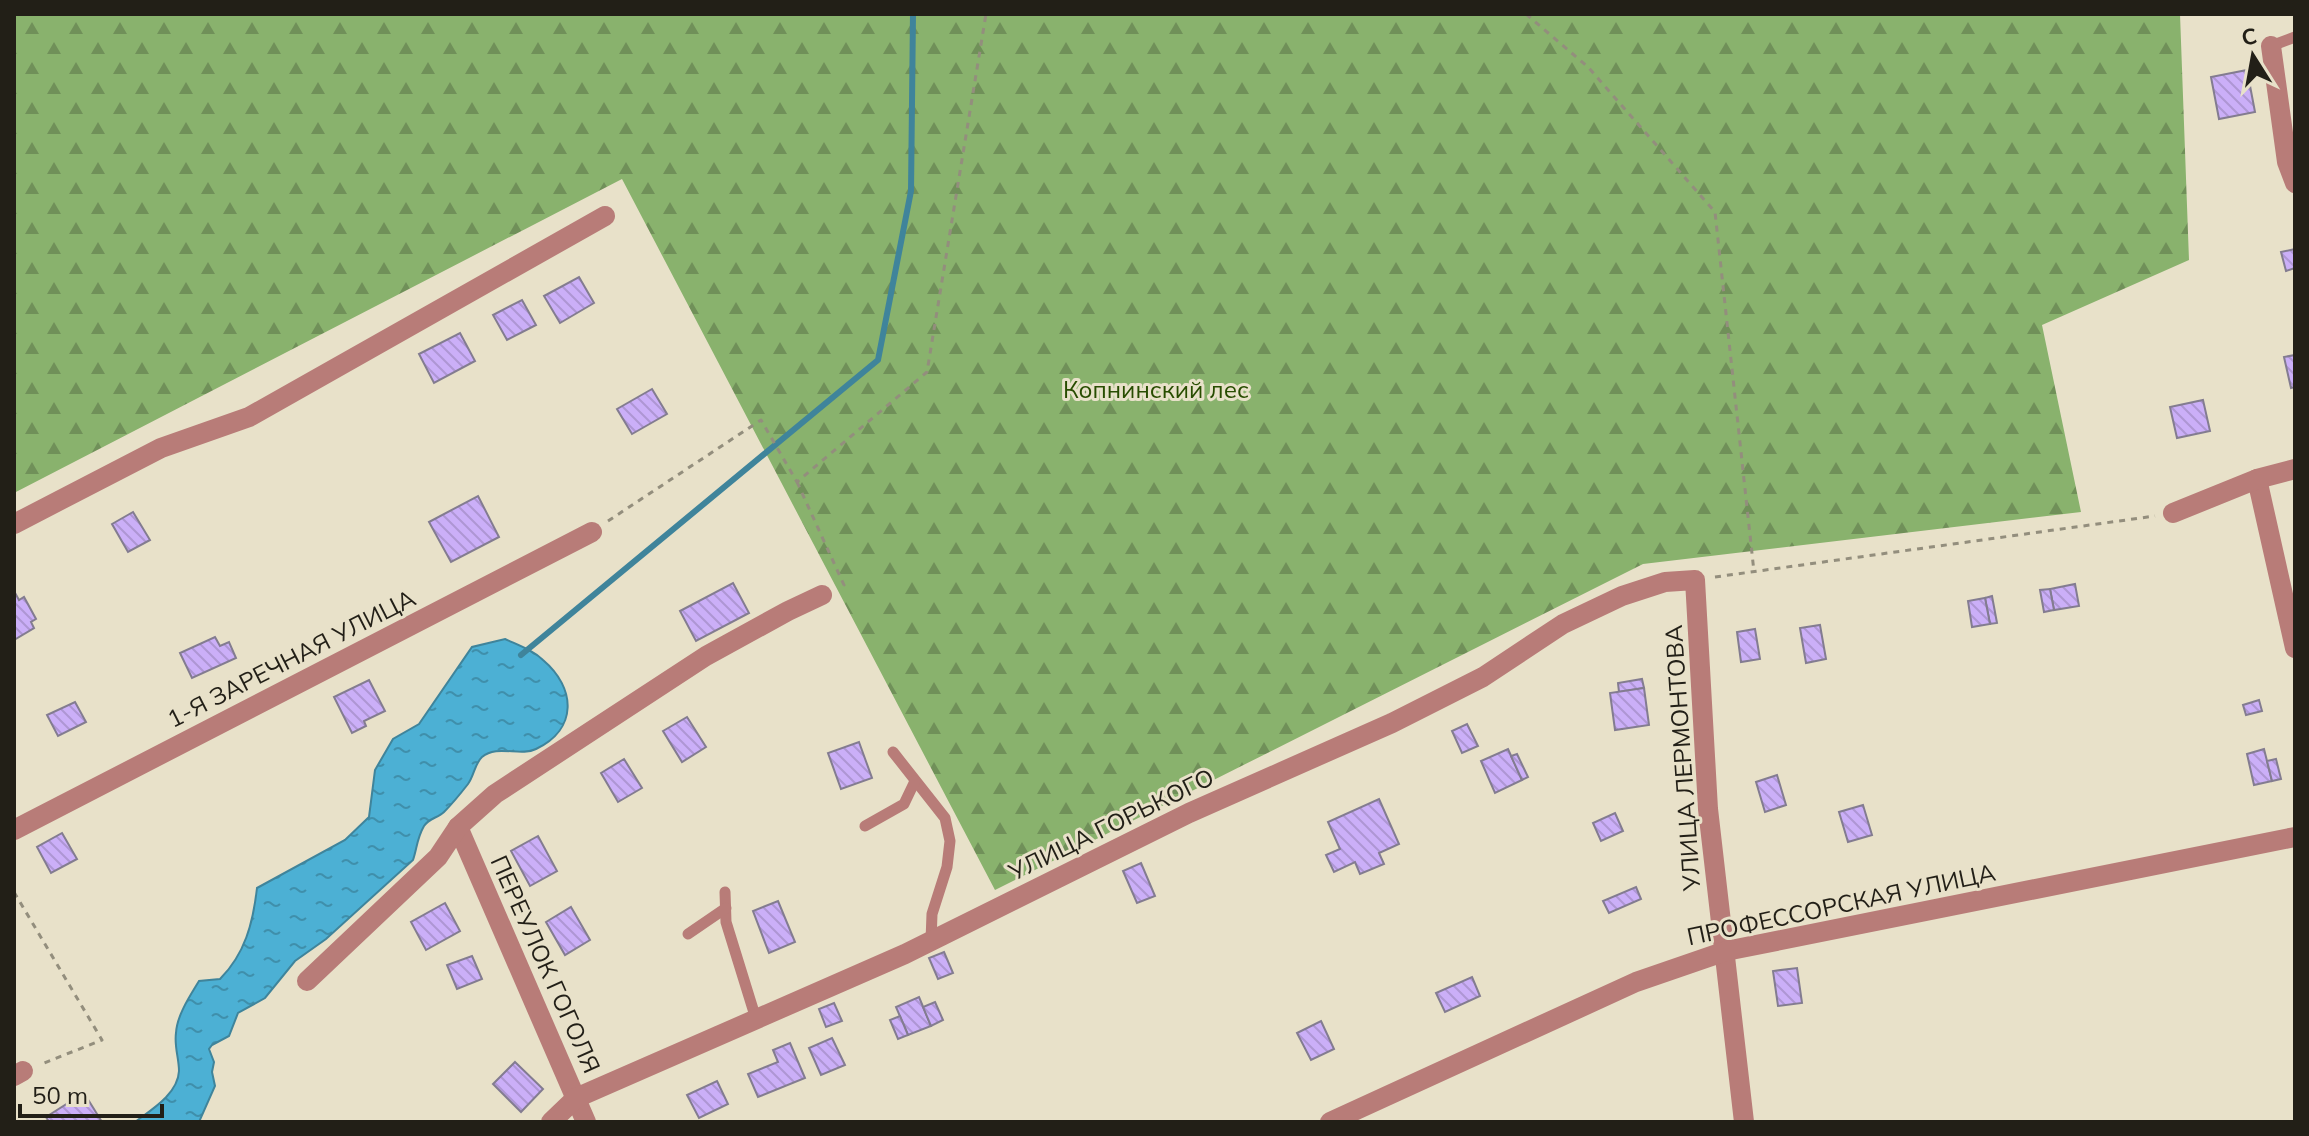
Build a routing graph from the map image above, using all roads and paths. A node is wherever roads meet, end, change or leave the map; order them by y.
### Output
1 (986, 14) edge
2 (1526, 14) edge
3 (2295, 37) edge
4 (2271, 46) joint
5 (2295, 183) edge
6 (605, 216) dead end
7 (2295, 469) edge
8 (2257, 479) junction
9 (797, 482) junction
10 (2173, 513) joint
11 (14, 524) edge
12 (592, 532) joint
13 (1754, 572) junction
14 (1695, 580) junction
15 (822, 595) joint
16 (2295, 648) edge
17 (893, 752) dead end
18 (915, 781) junction
19 (865, 826) dead end
20 (458, 827) junction
21 (14, 830) edge
22 (2295, 837) edge
23 (14, 892) edge
24 (725, 892) dead end
25 (726, 908) junction
26 (688, 934) dead end
27 (931, 941) junction
28 (1726, 951) junction
29 (307, 981) dead end
30 (756, 1019) junction
31 (18, 1073) edge
32 (576, 1098) junction
33 (551, 1122) edge
34 (586, 1122) edge
35 (1330, 1122) edge
36 (1744, 1122) edge

1 - 9 path
2 - 13 path
3 - 4 lane
4 - 5 street
6 - 11 street
7 - 8 street
8 - 10 street
8 - 16 street
9 - 12 path
9 - 15 path
10 - 13 path
12 - 21 street, 1-Я ЗАРЕЧНАЯ УЛИЦА
13 - 14 path
14 - 27 street, УЛИЦА ГОРЬКОГО
14 - 28 street, УЛИЦА ЛЕРМОНТОВА
15 - 20 street
17 - 18 lane
18 - 19 lane
18 - 27 lane
20 - 29 street
20 - 32 street, ПЕРЕУЛОК ГОГОЛЯ
22 - 28 street, ПРОФЕССОРСКАЯ УЛИЦА
23 - 31 path
24 - 25 lane
25 - 26 lane
25 - 30 lane
27 - 30 street, УЛИЦА ГОРЬКОГО
28 - 35 street, ПРОФЕССОРСКАЯ УЛИЦА
28 - 36 street, УЛИЦА ЛЕРМОНТОВА
30 - 32 street, УЛИЦА ГОРЬКОГО
32 - 33 street, УЛИЦА ГОРЬКОГО
32 - 34 street, ПЕРЕУЛОК ГОГОЛЯ

